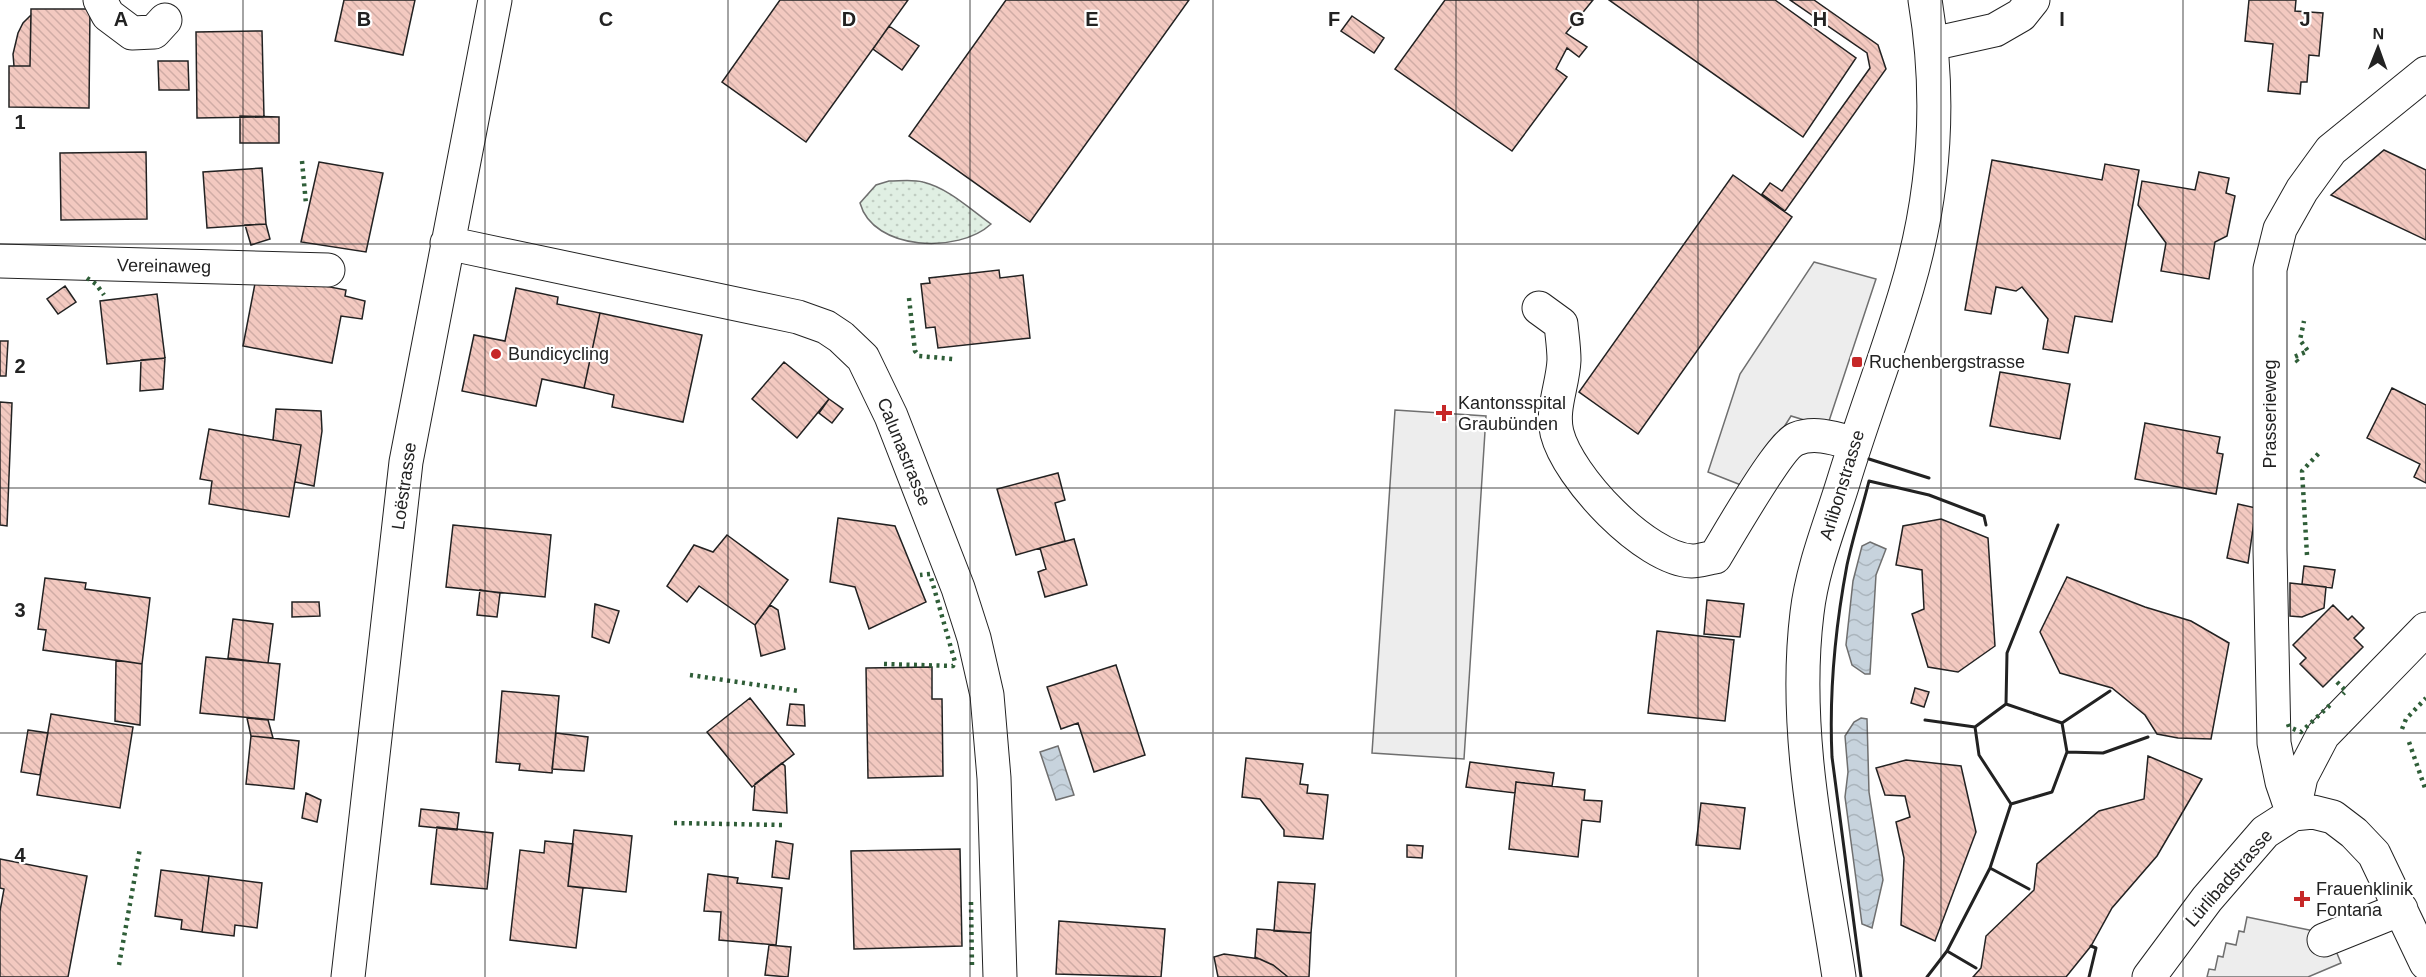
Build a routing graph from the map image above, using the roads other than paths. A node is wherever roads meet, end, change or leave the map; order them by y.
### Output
1 (100, 0) edge
2 (495, 0) edge
3 (1924, 0) edge
4 (2033, 0) edge
5 (165, 20) dead end
6 (1932, 44) junction
7 (2426, 74) edge
8 (447, 243) junction
9 (0, 261) edge
10 (328, 270) dead end
11 (1539, 308) dead end
12 (1855, 444) junction
13 (2426, 629) edge
14 (2294, 814) junction
15 (2401, 909) junction
16 (2324, 940) dead end
17 (2426, 963) edge
18 (348, 977) edge
19 (1000, 977) edge
20 (1839, 977) edge
21 (2149, 977) edge

1 - 5 street
2 - 8 street, Loëstrasse
3 - 6 street, Arlibonstrasse
4 - 6 street
6 - 12 street, Arlibonstrasse
7 - 14 street, Prasserieweg
8 - 18 street, Loëstrasse
8 - 19 street, Calunastrasse
9 - 10 street, Vereinaweg
11 - 12 street
12 - 20 street, Arlibonstrasse
13 - 14 street
14 - 15 street
14 - 21 street, Lürlibadstrasse
15 - 16 street
15 - 17 street

